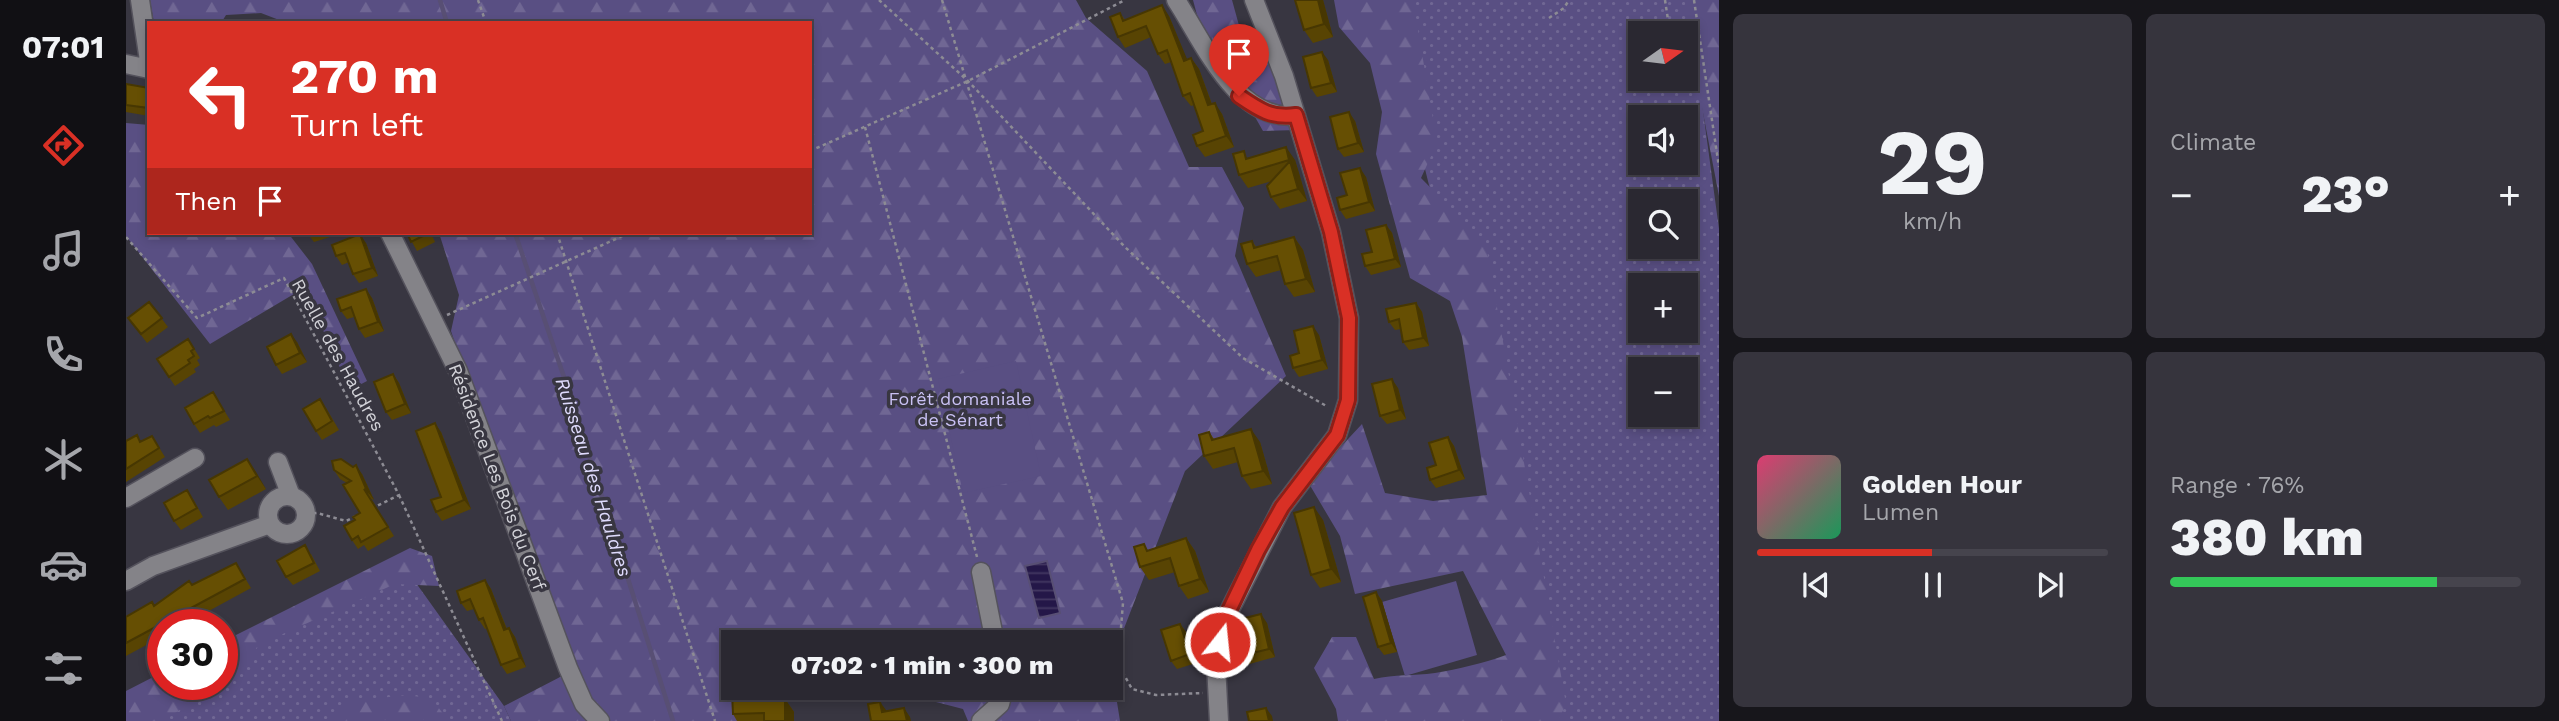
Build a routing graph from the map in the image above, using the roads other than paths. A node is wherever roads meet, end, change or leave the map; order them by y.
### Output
1 (140, 0) edge
2 (1176, 0) edge
3 (1254, 0) edge
4 (147, 47) edge
5 (126, 64) edge
6 (147, 69) edge
7 (1296, 115) junction
8 (391, 235) edge
9 (195, 458) dead end
10 (278, 462) dead end
11 (291, 496) junction
12 (126, 498) edge
13 (271, 524) junction
14 (981, 572) road end
15 (126, 581) edge
16 (993, 630) edge
17 (1001, 700) edge
18 (600, 721) edge
19 (981, 721) edge
20 (1219, 721) edge

1 - 4 street
2 - 7 street
3 - 7 street
5 - 6 street
7 - 20 street
8 - 18 street, Résidence Les Bois du Cerf
9 - 12 street
10 - 11 street
11 - 13 street
11 - 13 street
13 - 15 street
14 - 16 street
17 - 19 street

